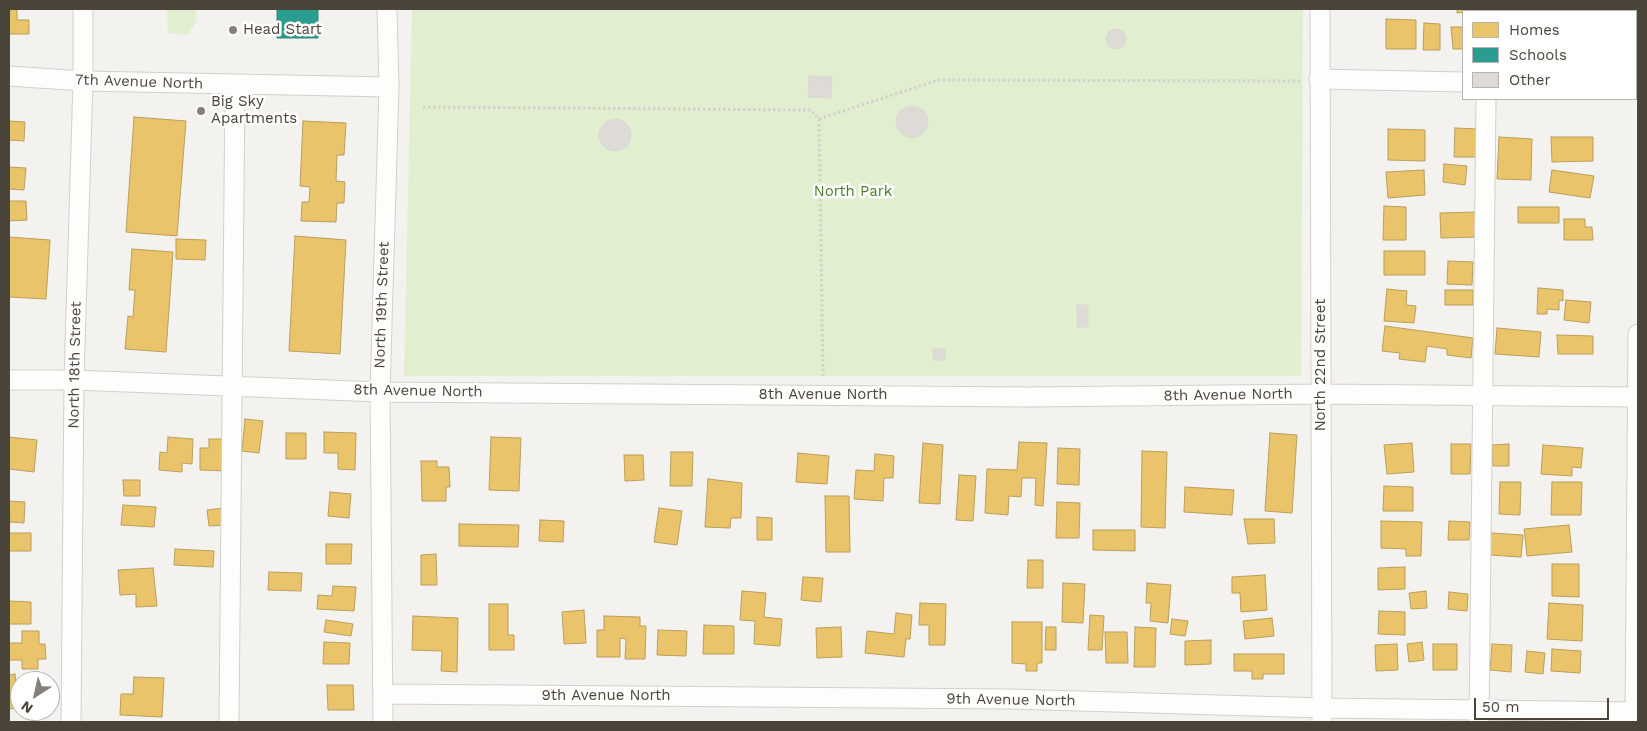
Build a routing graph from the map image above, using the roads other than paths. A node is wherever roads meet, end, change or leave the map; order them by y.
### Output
1 (83, 9) edge
2 (387, 9) edge
3 (1320, 9) edge
4 (9, 76) edge
5 (1319, 79) junction
6 (83, 81) junction
7 (1462, 82) edge
8 (235, 84) junction
9 (389, 87) junction
10 (1486, 100) edge
11 (1638, 334) edge
12 (9, 380) edge
13 (74, 380) junction
14 (234, 386) junction
15 (380, 392) junction
16 (1322, 394) junction
17 (1484, 396) junction
18 (1638, 397) edge
19 (383, 694) junction
20 (1322, 715) edge
21 (1636, 715) edge
22 (1479, 716) edge
23 (71, 722) edge
24 (229, 722) edge
25 (383, 722) edge

1 - 6 street, North 18th Street
2 - 9 street, North 19th Street
3 - 5 street, North 22nd Street
4 - 6 street, 7th Avenue North
5 - 7 street
5 - 16 street, North 22nd Street
6 - 8 street, 7th Avenue North
6 - 13 street, North 18th Street
8 - 9 street, 7th Avenue North
8 - 14 street
9 - 15 street, North 19th Street
10 - 17 street
11 - 18 street
12 - 13 street, 8th Avenue North
13 - 14 street, 8th Avenue North
13 - 23 street, North 18th Street
14 - 15 street, 8th Avenue North
14 - 24 street
15 - 16 street, 8th Avenue North
15 - 19 street, North 19th Street
16 - 17 street, 8th Avenue North
16 - 20 street, North 22nd Street
17 - 18 street, 8th Avenue North
17 - 22 street
18 - 21 street
19 - 20 street, 9th Avenue North
19 - 25 street, North 19th Street
20 - 22 street, 9th Avenue North
21 - 22 street, 9th Avenue North

